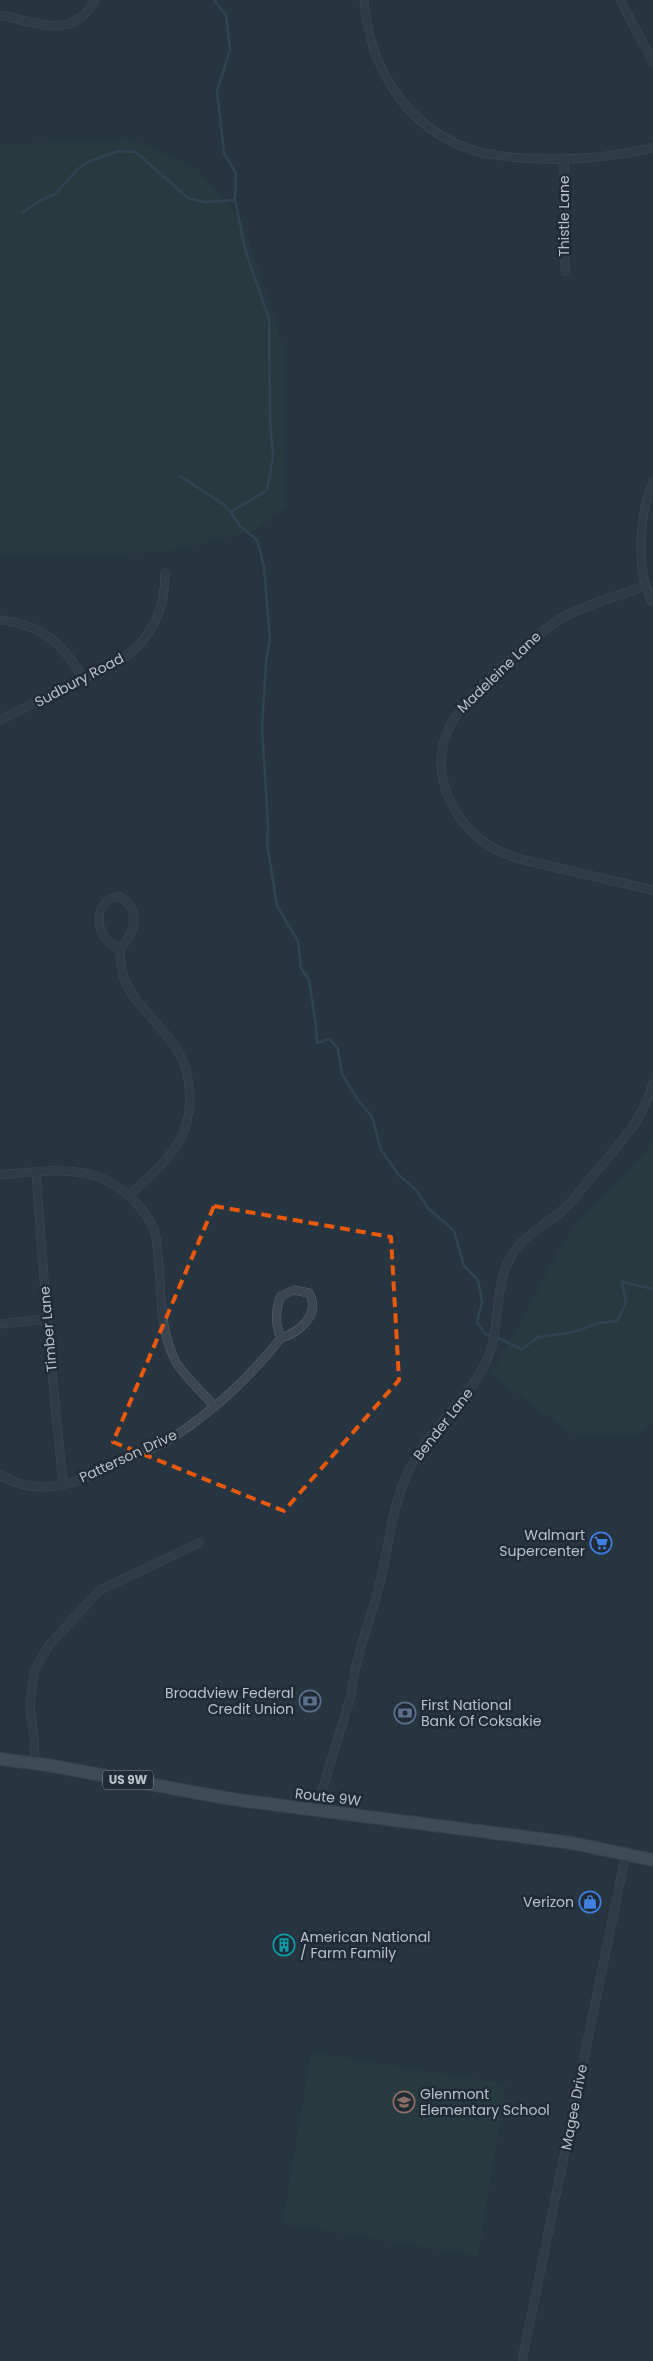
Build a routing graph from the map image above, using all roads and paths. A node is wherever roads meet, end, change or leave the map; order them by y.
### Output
1 (95, 0) edge
2 (364, 0) edge
3 (620, 0) edge
4 (0, 15) edge
5 (653, 62) edge
6 (653, 148) edge
7 (564, 160) junction
8 (565, 271) dead end
9 (653, 482) edge
10 (165, 573) dead end
11 (645, 586) junction
12 (653, 603) edge
13 (0, 620) edge
14 (84, 679) junction
15 (0, 720) edge
16 (653, 890) edge
17 (119, 948) junction
18 (653, 1084) edge
19 (36, 1172) junction
20 (0, 1175) edge
21 (129, 1195) junction
22 (47, 1319) junction
23 (0, 1324) edge
24 (281, 1338) junction
25 (213, 1405) junction
26 (0, 1476) edge
27 (63, 1485) junction
28 (199, 1543) dead end
29 (0, 1759) edge
30 (35, 1764) junction
31 (316, 1811) junction
32 (626, 1852) junction
33 (653, 1860) edge
34 (522, 2361) edge

1 - 4 street
2 - 7 street
3 - 5 street
6 - 7 street
7 - 8 street, Thistle Lane
9 - 11 street
10 - 14 street, Sudbury Road
11 - 12 street
11 - 16 street, Madeleine Lane
13 - 14 street
14 - 15 street, Sudbury Road
17 - 17 street
17 - 21 street
18 - 31 street, Bender Lane
19 - 20 street
19 - 21 street
19 - 22 street, Timber Lane
21 - 25 street
22 - 23 street
22 - 27 street, Timber Lane
24 - 24 street, Patterson Drive
24 - 25 street, Patterson Drive
25 - 27 street, Patterson Drive
26 - 27 street, Patterson Drive
28 - 30 street
29 - 30 main road, Route 9W / US 9W
30 - 31 main road, Route 9W / US 9W
31 - 32 main road, Route 9W / US 9W
32 - 33 main road, Route 9W / US 9W
32 - 34 street, Magee Drive

